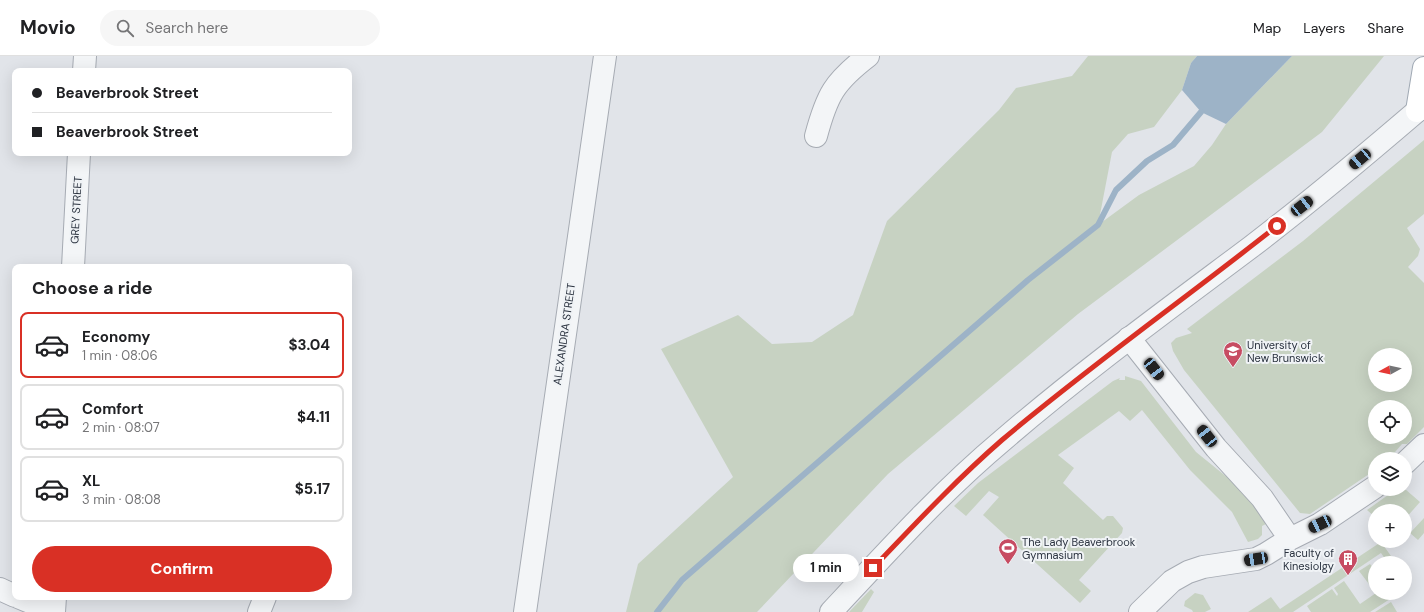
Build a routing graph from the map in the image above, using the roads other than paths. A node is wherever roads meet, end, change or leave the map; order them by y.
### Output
1 (85, 56) edge
2 (605, 56) edge
3 (868, 56) edge
4 (84, 68) edge
5 (1424, 68) edge
6 (1420, 108) edge
7 (816, 136) dead end
8 (80, 156) edge
9 (73, 264) edge
10 (1129, 338) junction
11 (1424, 445) edge
12 (1412, 456) edge
13 (1368, 492) edge
14 (1290, 539) junction
15 (0, 589) edge
16 (12, 595) edge
17 (25, 600) edge
18 (55, 600) edge
19 (264, 600) edge
20 (54, 612) edge
21 (259, 612) edge
22 (525, 612) edge
23 (831, 612) edge
24 (1140, 612) edge

1 - 4 street
2 - 22 street, ALEXANDRA STREET
3 - 7 street
5 - 6 main road
6 - 10 street
8 - 9 street, GREY STREET
10 - 14 street
10 - 23 street
11 - 12 street
13 - 14 street
14 - 24 street
15 - 16 street
17 - 20 street
18 - 20 street
19 - 21 street

